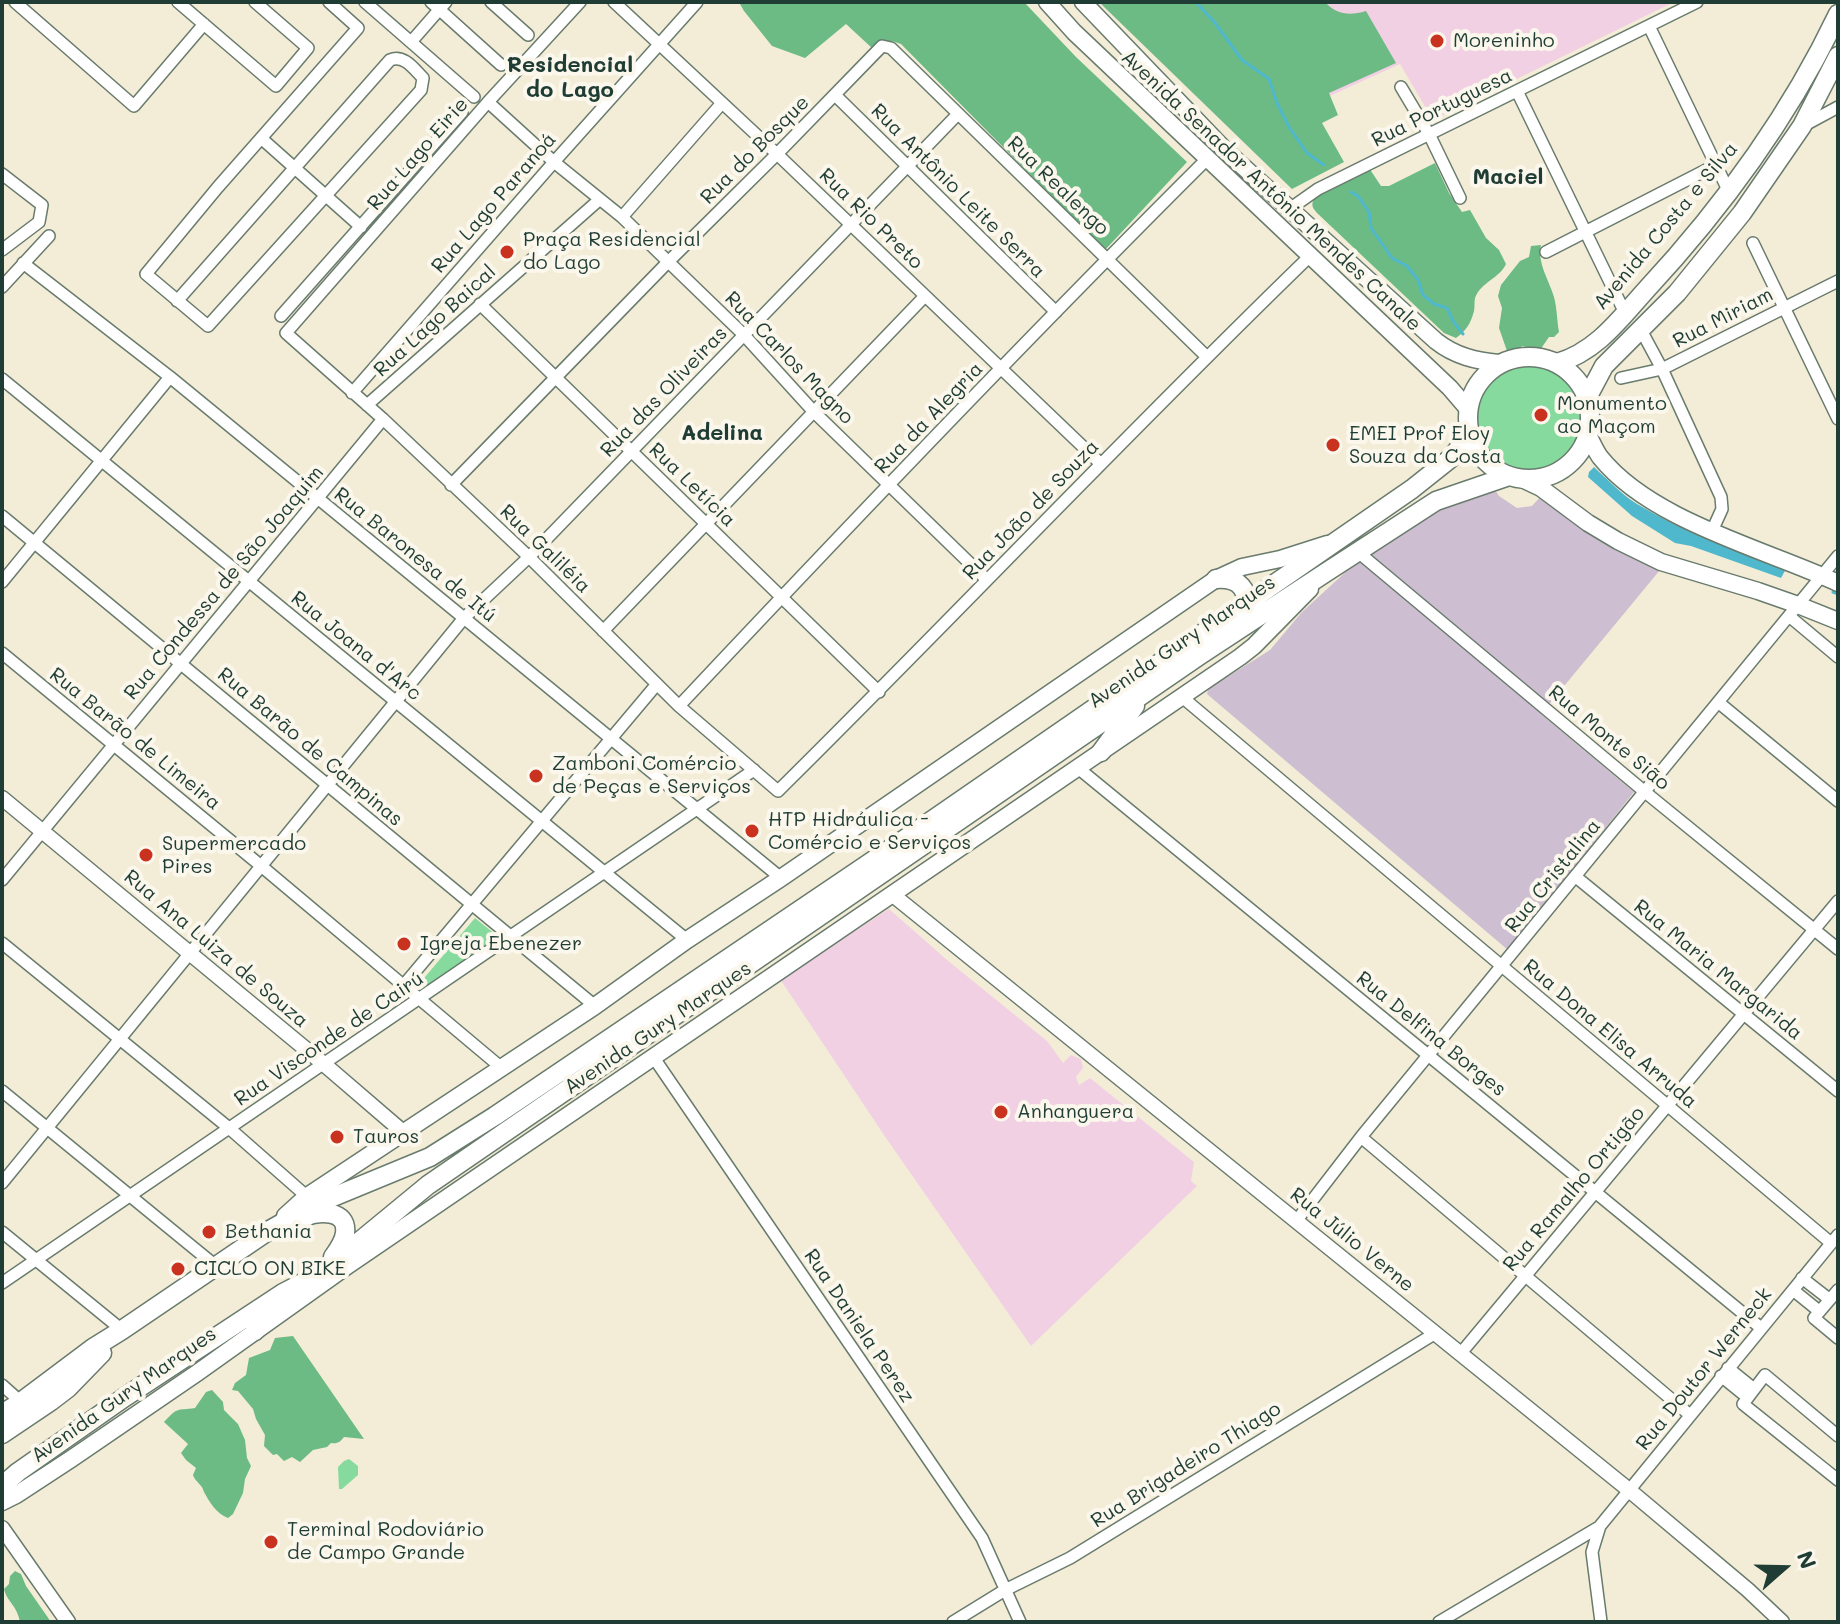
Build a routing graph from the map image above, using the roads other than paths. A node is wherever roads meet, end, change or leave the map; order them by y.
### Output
1 (15, 2) edge
2 (178, 2) edge
3 (255, 2) edge
4 (329, 2) edge
5 (365, 2) edge
6 (491, 2) edge
7 (580, 2) edge
8 (614, 2) edge
9 (697, 2) edge
10 (1047, 2) edge
11 (1083, 2) edge
12 (1697, 2) edge
13 (439, 5) edge
14 (1838, 6) edge
15 (1834, 22) edge
16 (204, 24) junction
17 (1649, 26) junction
18 (528, 35) dead end
19 (411, 42) junction
20 (659, 44) junction
21 (882, 46) joint
22 (1838, 56) edge
23 (501, 65) dead end
24 (1401, 87) dead end
25 (1517, 91) junction
26 (835, 95) junction
27 (474, 97) dead end
28 (488, 102) junction
29 (722, 103) junction
30 (1838, 107) edge
31 (462, 112) dead end
32 (958, 114) junction
33 (1802, 126) junction
34 (1429, 134) junction
35 (261, 138) junction
36 (1227, 152) junction
37 (777, 154) junction
38 (1208, 158) junction
39 (554, 162) junction
40 (1716, 165) junction
41 (908, 166) junction
42 (295, 167) junction
43 (2, 174) edge
44 (1729, 192) junction
45 (1245, 193) junction
46 (326, 196) junction
47 (1460, 198) dead end
48 (599, 200) junction
49 (1291, 208) junction
50 (622, 217) junction
51 (851, 225) junction
52 (361, 227) junction
53 (1586, 233) junction
54 (49, 236) dead end
55 (1753, 243) dead end
56 (2, 250) edge
57 (1546, 252) dead end
58 (1310, 256) junction
59 (1106, 259) junction
60 (668, 262) junction
61 (23, 263) junction
62 (1838, 281) edge
63 (2, 287) edge
64 (925, 296) junction
65 (177, 301) junction
66 (480, 304) junction
67 (1784, 307) junction
68 (1056, 312) junction
69 (1625, 313) junction
70 (281, 316) dead end
71 (1641, 330) junction
72 (286, 333) joint
73 (744, 335) junction
74 (1206, 356) junction
75 (1499, 363) junction
76 (1557, 363) junction
77 (1001, 369) junction
78 (1662, 369) junction
79 (170, 377) junction
80 (556, 378) junction
81 (1621, 378) dead end
82 (2, 379) edge
83 (352, 393) junction
84 (1587, 398) junction
85 (367, 405) junction
86 (814, 412) junction
87 (1468, 417) junction
88 (383, 419) junction
89 (1838, 419) edge
90 (1588, 435) junction
91 (631, 451) junction
92 (100, 460) junction
93 (1101, 464) junction
94 (1516, 478) junction
95 (451, 485) junction
96 (889, 485) junction
97 (317, 498) junction
98 (2, 516) edge
99 (706, 524) junction
100 (1712, 531) junction
101 (1336, 542) junction
102 (34, 543) junction
103 (1358, 552) junction
104 (1838, 556) edge
105 (529, 557) junction
106 (1325, 573) junction
107 (1822, 576) junction
108 (1216, 579) junction
109 (987, 580) junction
110 (248, 581) junction
111 (2, 582) edge
112 (1838, 583) edge
113 (781, 597) junction
114 (1247, 602) junction
115 (1794, 610) junction
116 (464, 618) junction
117 (1838, 621) edge
118 (603, 631) junction
119 (2, 653) edge
120 (1200, 655) junction
121 (1838, 657) edge
122 (181, 664) junction
123 (657, 684) junction
124 (879, 692) junction
125 (1143, 695) junction
126 (1182, 697) junction
127 (395, 701) junction
128 (1718, 702) junction
129 (679, 706) junction
130 (610, 738) junction
131 (113, 745) junction
132 (1101, 752) junction
133 (1078, 768) junction
134 (754, 770) junction
135 (327, 785) junction
136 (778, 791) joint
137 (1645, 792) junction
138 (2, 798) edge
139 (1838, 801) edge
140 (697, 809) junction
141 (541, 821) junction
142 (42, 831) junction
143 (260, 865) junction
144 (605, 873) junction
145 (1576, 877) junction
146 (781, 878) junction
147 (2, 880) edge
148 (893, 895) junction
149 (1838, 901) edge
150 (472, 904) junction
151 (1814, 930) junction
152 (512, 937) junction
153 (687, 940) junction
154 (2, 943) edge
155 (1838, 949) edge
156 (190, 953) junction
157 (1502, 967) junction
158 (403, 986) junction
159 (420, 1000) junction
160 (595, 1006) junction
161 (1744, 1014) junction
162 (120, 1039) junction
163 (1429, 1056) junction
164 (654, 1058) junction
165 (325, 1065) junction
166 (503, 1069) junction
167 (2, 1091) edge
168 (1838, 1091) edge
169 (1667, 1106) junction
170 (47, 1128) junction
171 (229, 1128) junction
172 (403, 1132) junction
173 (1361, 1137) junction
174 (2, 1183) edge
175 (1595, 1192) junction
176 (131, 1196) junction
177 (318, 1205) junction
178 (1297, 1220) junction
179 (268, 1231) junction
180 (2, 1232) edge
181 (1834, 1239) edge
182 (36, 1260) junction
183 (217, 1267) junction
184 (331, 1270) junction
185 (1526, 1275) junction
186 (1802, 1278) junction
187 (2, 1283) edge
188 (1793, 1290) junction
189 (1838, 1290) edge
190 (283, 1293) junction
191 (1829, 1299) junction
192 (1819, 1311) junction
193 (1761, 1328) junction
194 (122, 1330) junction
195 (255, 1331) junction
196 (1434, 1334) junction
197 (1838, 1338) edge
198 (1461, 1353) junction
199 (1725, 1372) junction
200 (2, 1385) edge
201 (1751, 1393) junction
202 (21, 1402) junction
203 (2, 1414) edge
204 (1690, 1415) junction
205 (2, 1434) edge
206 (1838, 1436) edge
207 (1838, 1480) edge
208 (2, 1486) edge
209 (1629, 1490) junction
210 (2, 1502) edge
211 (1600, 1526) junction
212 (2, 1528) edge
213 (1005, 1590) junction
214 (1459, 1610) junction
215 (68, 1622) edge
216 (953, 1622) edge
217 (1020, 1622) edge
218 (1439, 1622) edge
219 (1466, 1622) edge
220 (1601, 1622) edge
221 (1782, 1622) edge

1 - 16 street
2 - 16 street
3 - 16 street
4 - 35 street
5 - 19 street
6 - 18 street
7 - 28 street, Rua Lago Eirie
8 - 20 street, Rua Rio Preto
9 - 20 street, Rua Lago Paranoá
10 - 38 main road, Avenida Senador Antônio Mendes Canale
11 - 36 main road, Avenida Senador Antônio Mendes Canale
12 - 17 street, Rua Portuguesa
13 - 19 street
13 - 23 street
14 - 15 main road, Avenida Costa e Silva
15 - 44 main road, Avenida Costa e Silva
17 - 25 street, Rua Portuguesa
17 - 40 street
19 - 27 street
20 - 29 street, Rua Rio Preto
20 - 39 street, Rua Lago Paranoá
21 - 26 street, Rua do Bosque
21 - 32 street, Rua Realengo
22 - 33 main road
24 - 34 street
25 - 34 street, Rua Portuguesa
25 - 53 street
26 - 37 street, Rua do Bosque
26 - 41 street, Rua Antônio Leite Serra
28 - 39 street, Rua Carlos Magno
28 - 72 street, Rua Lago Eirie
29 - 37 street, Rua Rio Preto
29 - 50 street
30 - 33 street
31 - 52 street
32 - 41 street, Rua das Oliveiras
32 - 59 street, Rua Realengo
33 - 71 main road
34 - 47 street
34 - 49 street, Rua Portuguesa
35 - 42 street
35 - 65 street
36 - 38 main road
36 - 49 main road, Avenida Senador Antônio Mendes Canale
37 - 51 street, Rua Rio Preto
37 - 60 street, Rua do Bosque
38 - 45 main road, Avenida Senador Antônio Mendes Canale
38 - 59 street, Rua da Alegria
39 - 48 street, Rua Carlos Magno
39 - 83 street, Rua Lago Paranoá
40 - 44 street
40 - 53 street
41 - 51 street, Rua das Oliveiras
41 - 68 street, Rua Antônio Leite Serra
42 - 46 street
42 - 46 street
42 - 65 street
43 - 56 street
44 - 69 main road, Avenida Costa e Silva
45 - 49 main road
45 - 58 main road, Avenida Senador Antônio Mendes Canale
46 - 52 street
46 - 65 street
48 - 50 street, Rua Carlos Magno
48 - 66 street, Rua Lago Baical
49 - 75 main road, Avenida Senador Antônio Mendes Canale
50 - 60 street, Rua Carlos Magno
51 - 64 street, Rua Rio Preto
51 - 73 street, Rua das Oliveiras
52 - 70 street
53 - 57 street
53 - 69 street
54 - 61 street
55 - 67 street
58 - 74 street, Rua João de Souza
58 - 87 main road, Avenida Senador Antônio Mendes Canale
59 - 68 street, Rua da Alegria
59 - 74 street, Rua Realengo
60 - 73 street, Rua Carlos Magno
60 - 80 street, Rua do Bosque
61 - 63 street
61 - 79 street, Rua Baronesa de Itú
62 - 67 street, Rua Miriam
64 - 77 street, Rua Rio Preto
64 - 86 street
66 - 80 street, Rua Letícia
66 - 85 street, Rua Lago Baical
67 - 78 street, Rua Miriam
67 - 89 street
68 - 77 street, Rua da Alegria
69 - 76 main road, Avenida Costa e Silva
71 - 78 street
71 - 84 main road
72 - 83 street, Rua Galiléia
73 - 86 street, Rua Carlos Magno
73 - 91 street, Rua das Oliveiras
74 - 93 street, Rua João de Souza
75 - 76 main road
75 - 87 main road
76 - 84 main road
77 - 93 street, Rua Rio Preto
77 - 96 street, Rua da Alegria
78 - 81 street, Rua Miriam
78 - 100 street
79 - 92 street
79 - 97 street, Rua Baronesa de Itú
80 - 91 street, Rua Letícia
80 - 95 street, Rua do Bosque
82 - 92 street, Rua Joana d'Arc
83 - 85 street, Rua Galiléia
84 - 90 main road
85 - 88 street, Rua Galiléia
86 - 96 street, Rua Carlos Magno
86 - 99 street
87 - 94 main road
87 - 101 main road, Avenida Gury Marques
88 - 95 street, Rua Galiléia
88 - 97 street, Rua Condessa de São Joaquim
90 - 94 main road
90 - 100 main road
91 - 99 street, Rua Letícia
91 - 105 street, Rua das Oliveiras
92 - 102 street
92 - 110 street, Rua Joana d'Arc
93 - 109 street, Rua João de Souza
94 - 103 main road, Avenida Gury Marques
94 - 115 main road
95 - 105 street, Rua Galiléia
96 - 109 street, Rua Carlos Magno
96 - 113 street, Rua da Alegria
97 - 110 street, Rua Condessa de São Joaquim
97 - 116 street, Rua Baronesa de Itú
98 - 102 street, Rua Barão de Campinas
99 - 113 street, Rua Letícia
99 - 118 street
100 - 107 main road
101 - 108 main road, Avenida Gury Marques
101 - 114 main road, Avenida Gury Marques
102 - 111 street
102 - 122 street, Rua Barão de Campinas
103 - 106 main road, Avenida Gury Marques
103 - 137 street, Rua Monte Sião
104 - 107 street, Rua Cristalina
105 - 116 street, Rua das Oliveiras
105 - 118 street, Rua Galiléia
106 - 120 main road, Avenida Gury Marques
106 - 126 main road, Avenida Gury Marques
107 - 112 main road
107 - 115 street, Rua Cristalina
108 - 114 main road
108 - 146 main road, Avenida Gury Marques
109 - 124 street, Rua João de Souza
110 - 122 street, Rua Condessa de São Joaquim
110 - 127 street, Rua Joana d'Arc
113 - 124 street, Rua Letícia
113 - 129 street, Rua da Alegria
114 - 120 main road
114 - 177 main road, Avenida Gury Marques
115 - 117 main road
115 - 121 street
115 - 128 street, Rua Cristalina
116 - 127 street, Rua das Oliveiras
116 - 130 street, Rua Baronesa de Itú
118 - 123 street, Rua Galiléia
119 - 131 street, Rua Barão de Limeira
120 - 125 main road, Avenida Gury Marques
122 - 131 street, Rua Condessa de São Joaquim
122 - 135 street, Rua Barão de Campinas
123 - 129 street, Rua Galiléia
123 - 130 street
124 - 136 street, Rua João de Souza
125 - 132 main road
125 - 184 main road, Avenida Gury Marques
126 - 132 main road, Avenida Gury Marques
126 - 157 street, Rua Dona Elisa Arruda
127 - 135 street, Rua das Oliveiras
127 - 141 street, Rua Joana d'Arc
128 - 137 street, Rua Cristalina
128 - 139 street
129 - 134 street, Rua Galiléia
130 - 140 street, Rua Baronesa de Itú
130 - 141 street
131 - 142 street, Rua Condessa de São Joaquim
131 - 143 street, Rua Barão de Limeira
132 - 133 main road, Avenida Gury Marques
133 - 148 main road, Avenida Gury Marques
133 - 163 street, Rua Delfina Borges
134 - 136 street, Rua Galiléia
134 - 140 street, Rua Visconde de Cairú
135 - 143 street, Rua das Oliveiras
135 - 150 street, Rua Barão de Campinas
137 - 145 street, Rua Cristalina
137 - 151 street, Rua Monte Sião
138 - 142 street, Rua Ana Luiza de Souza
140 - 144 street, Rua Visconde de Cairú
140 - 146 street, Rua Baronesa de Itú
141 - 144 street, Rua Joana d'Arc
141 - 150 street
142 - 147 street, Rua Condessa de São Joaquim
142 - 156 street, Rua Ana Luiza de Souza
143 - 156 street, Rua das Oliveiras
143 - 158 street, Rua Barão de Limeira
144 - 152 street, Rua Visconde de Cairú
144 - 153 street, Rua Joana d'Arc
145 - 157 street, Rua Cristalina
145 - 161 street, Rua Maria Margarida
146 - 153 main road, Avenida Gury Marques
148 - 164 main road, Avenida Gury Marques
148 - 178 street, Rua Júlio Verne
149 - 151 street, Rua Ramalho Ortigão
150 - 152 street, Rua Barão de Campinas
150 - 158 street
151 - 155 street, Rua Monte Sião
151 - 161 street, Rua Ramalho Ortigão
152 - 159 street, Rua Visconde de Cairú
152 - 160 street, Rua Barão de Campinas
153 - 160 main road, Avenida Gury Marques
154 - 162 street
156 - 162 street, Rua das Oliveiras
156 - 165 street, Rua Ana Luiza de Souza
157 - 163 street, Rua Cristalina
157 - 169 street, Rua Dona Elisa Arruda
158 - 159 street, Rua Barão de Limeira
159 - 165 street, Rua Visconde de Cairú
159 - 166 street, Rua Barão de Limeira
160 - 166 main road, Avenida Gury Marques
161 - 168 street, Rua Maria Margarida
161 - 169 street, Rua Ramalho Ortigão
162 - 170 street, Rua das Oliveiras
162 - 171 street
163 - 173 street, Rua Cristalina
163 - 175 street, Rua Delfina Borges
164 - 184 main road, Avenida Gury Marques
164 - 213 street, Rua Daniela Perez
165 - 171 street, Rua Visconde de Cairú
165 - 172 street, Rua Ana Luiza de Souza
166 - 172 main road, Avenida Gury Marques
167 - 170 street
169 - 175 street, Rua Ramalho Ortigão
169 - 181 street, Rua Dona Elisa Arruda
170 - 174 street, Rua das Oliveiras
170 - 176 street
171 - 176 street, Rua Visconde de Cairú
171 - 177 street
172 - 177 main road, Avenida Gury Marques
173 - 178 street, Rua Cristalina
173 - 185 street
175 - 185 street, Rua Ramalho Ortigão
175 - 193 street, Rua Delfina Borges
176 - 182 street, Rua Visconde de Cairú
176 - 183 street
177 - 179 main road, Avenida Gury Marques
177 - 179 main road
177 - 184 main road
178 - 196 street, Rua Júlio Verne
179 - 183 main road, Avenida Gury Marques
180 - 182 street
181 - 186 street, Rua Doutor Werneck
182 - 187 street, Rua Visconde de Cairú
182 - 194 street
183 - 194 main road, Avenida Gury Marques
184 - 190 main road, Avenida Gury Marques
184 - 195 main road, Avenida Gury Marques
185 - 198 street, Rua Ramalho Ortigão
185 - 204 street
186 - 188 street, Rua Doutor Werneck
186 - 191 street
188 - 192 street
188 - 193 street, Rua Doutor Werneck
189 - 191 street
190 - 195 main road
190 - 208 main road, Avenida Gury Marques
191 - 192 street
192 - 197 street
193 - 199 street, Rua Doutor Werneck
194 - 202 main road, Avenida Gury Marques
194 - 205 main road
195 - 210 main road, Avenida Gury Marques
196 - 198 street, Rua Júlio Verne
196 - 213 street, Rua Brigadeiro Thiago
198 - 209 street, Rua Júlio Verne
199 - 201 street
199 - 204 street, Rua Doutor Werneck
200 - 202 street
201 - 206 street
201 - 207 street
202 - 203 main road, Avenida Gury Marques
204 - 209 street, Rua Doutor Werneck
209 - 211 street, Rua Doutor Werneck
209 - 221 street, Rua Júlio Verne
211 - 214 street
211 - 220 street
212 - 215 street
213 - 216 street, Rua Brigadeiro Thiago
213 - 217 street, Rua Daniela Perez
214 - 218 street
214 - 219 street

